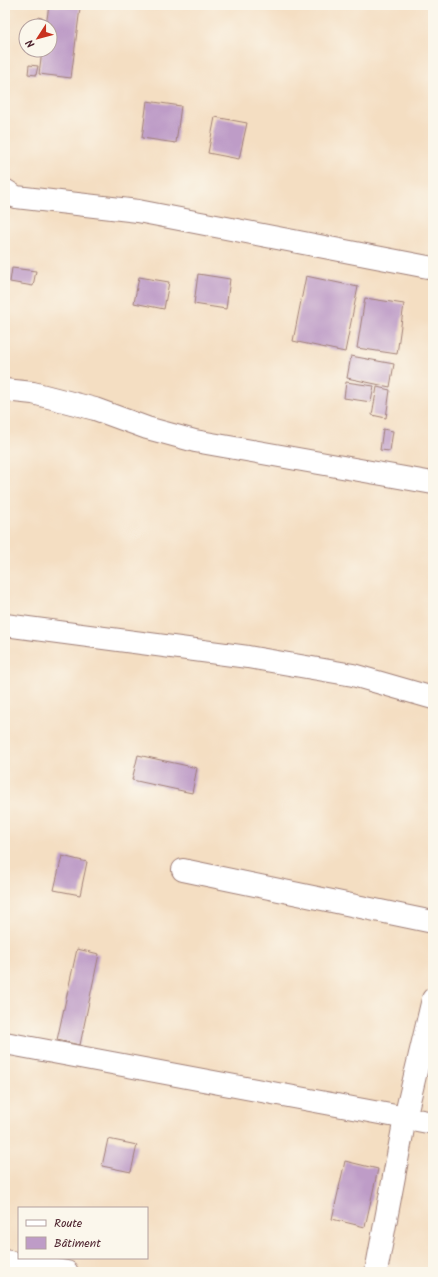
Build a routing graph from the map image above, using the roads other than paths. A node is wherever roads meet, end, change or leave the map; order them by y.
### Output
1 (5, 190) edge
2 (433, 268) edge
3 (5, 390) edge
4 (433, 483) edge
5 (5, 625) edge
6 (433, 698) edge
7 (183, 870) dead end
8 (433, 922) edge
9 (433, 999) edge
10 (5, 1043) edge
11 (405, 1118) junction
12 (433, 1123) edge
13 (5, 1261) edge
14 (67, 1272) edge
15 (376, 1272) edge

1 - 2 street
3 - 4 street
5 - 6 street
7 - 8 street
9 - 11 street
10 - 11 street
11 - 12 street
11 - 15 street
13 - 14 street

